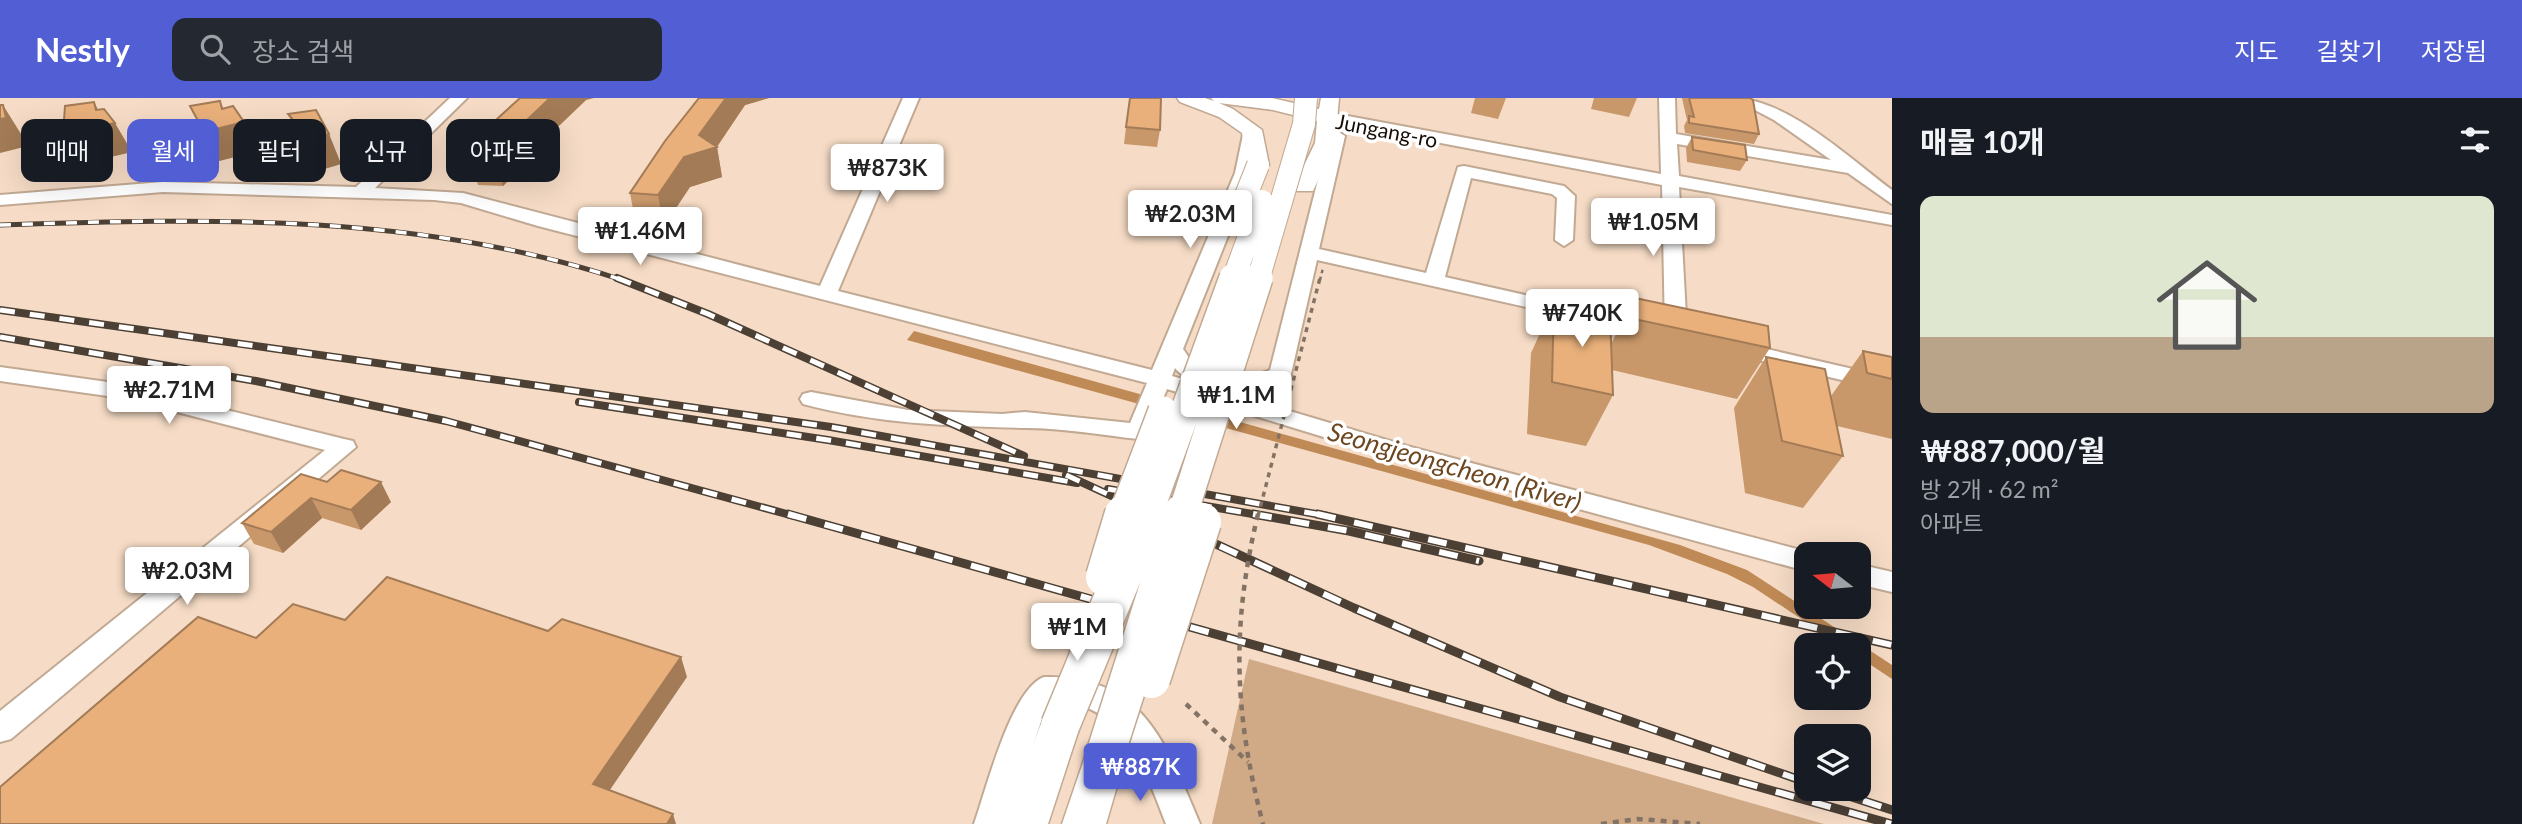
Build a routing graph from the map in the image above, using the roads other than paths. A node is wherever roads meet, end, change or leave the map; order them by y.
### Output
1 (459, 98) edge
2 (911, 98) edge
3 (1187, 98) edge
4 (1221, 98) edge
5 (1243, 98) edge
6 (1667, 98) edge
7 (1740, 98) edge
8 (1275, 100) edge
9 (1323, 103) edge
10 (1762, 104) edge
11 (1252, 130) junction
12 (1401, 133) junction
13 (1667, 137) junction
14 (1331, 139) junction
15 (1768, 155) junction
16 (1258, 165) junction
17 (1854, 169) junction
18 (1671, 180) junction
19 (358, 195) junction
20 (1892, 199) edge
21 (0, 200) edge
22 (1892, 220) edge
23 (1564, 240) dead end
24 (1317, 260) junction
25 (1434, 280) junction
26 (827, 294) junction
27 (1676, 334) junction
28 (1171, 348) junction
29 (1281, 373) junction
30 (0, 374) edge
31 (1212, 380) junction
32 (1892, 385) edge
33 (1153, 394) junction
34 (811, 399) dead end
35 (1271, 411) junction
36 (1794, 558) edge
37 (1871, 577) edge
38 (1892, 582) edge
39 (1060, 726) junction
40 (0, 729) edge
41 (991, 824) edge
42 (1026, 824) edge
43 (1084, 824) edge
44 (1099, 824) edge
45 (1183, 824) edge

1 - 19 street
2 - 26 street
3 - 11 main road
4 - 8 main road
5 - 8 main road
6 - 13 street
7 - 10 street
8 - 9 main road
8 - 16 main road
8 - 39 main road, bridge
9 - 12 street, Jungang-ro
9 - 14 main road
9 - 18 street, Jungang-ro
9 - 43 main road, bridge
10 - 15 street
10 - 17 street
11 - 16 main road
11 - 28 street
12 - 14 street
12 - 18 street, Jungang-ro
13 - 15 street
13 - 18 street
14 - 24 street, Jungang-ro
14 - 44 main road, bridge
15 - 17 street
16 - 39 main road, bridge
17 - 20 street
18 - 22 street, Jungang-ro
18 - 27 street
19 - 21 street
19 - 26 street
23 - 25 street, Jungang-ro
24 - 25 street
24 - 29 street, Jungang-ro
25 - 27 street
26 - 33 street
27 - 32 street
28 - 31 street
28 - 33 street
29 - 31 street
29 - 35 street, Jungang-ro
30 - 40 street
31 - 33 street
33 - 34 street
33 - 35 street
35 - 36 street
37 - 38 street
39 - 42 main road
41 - 45 street

